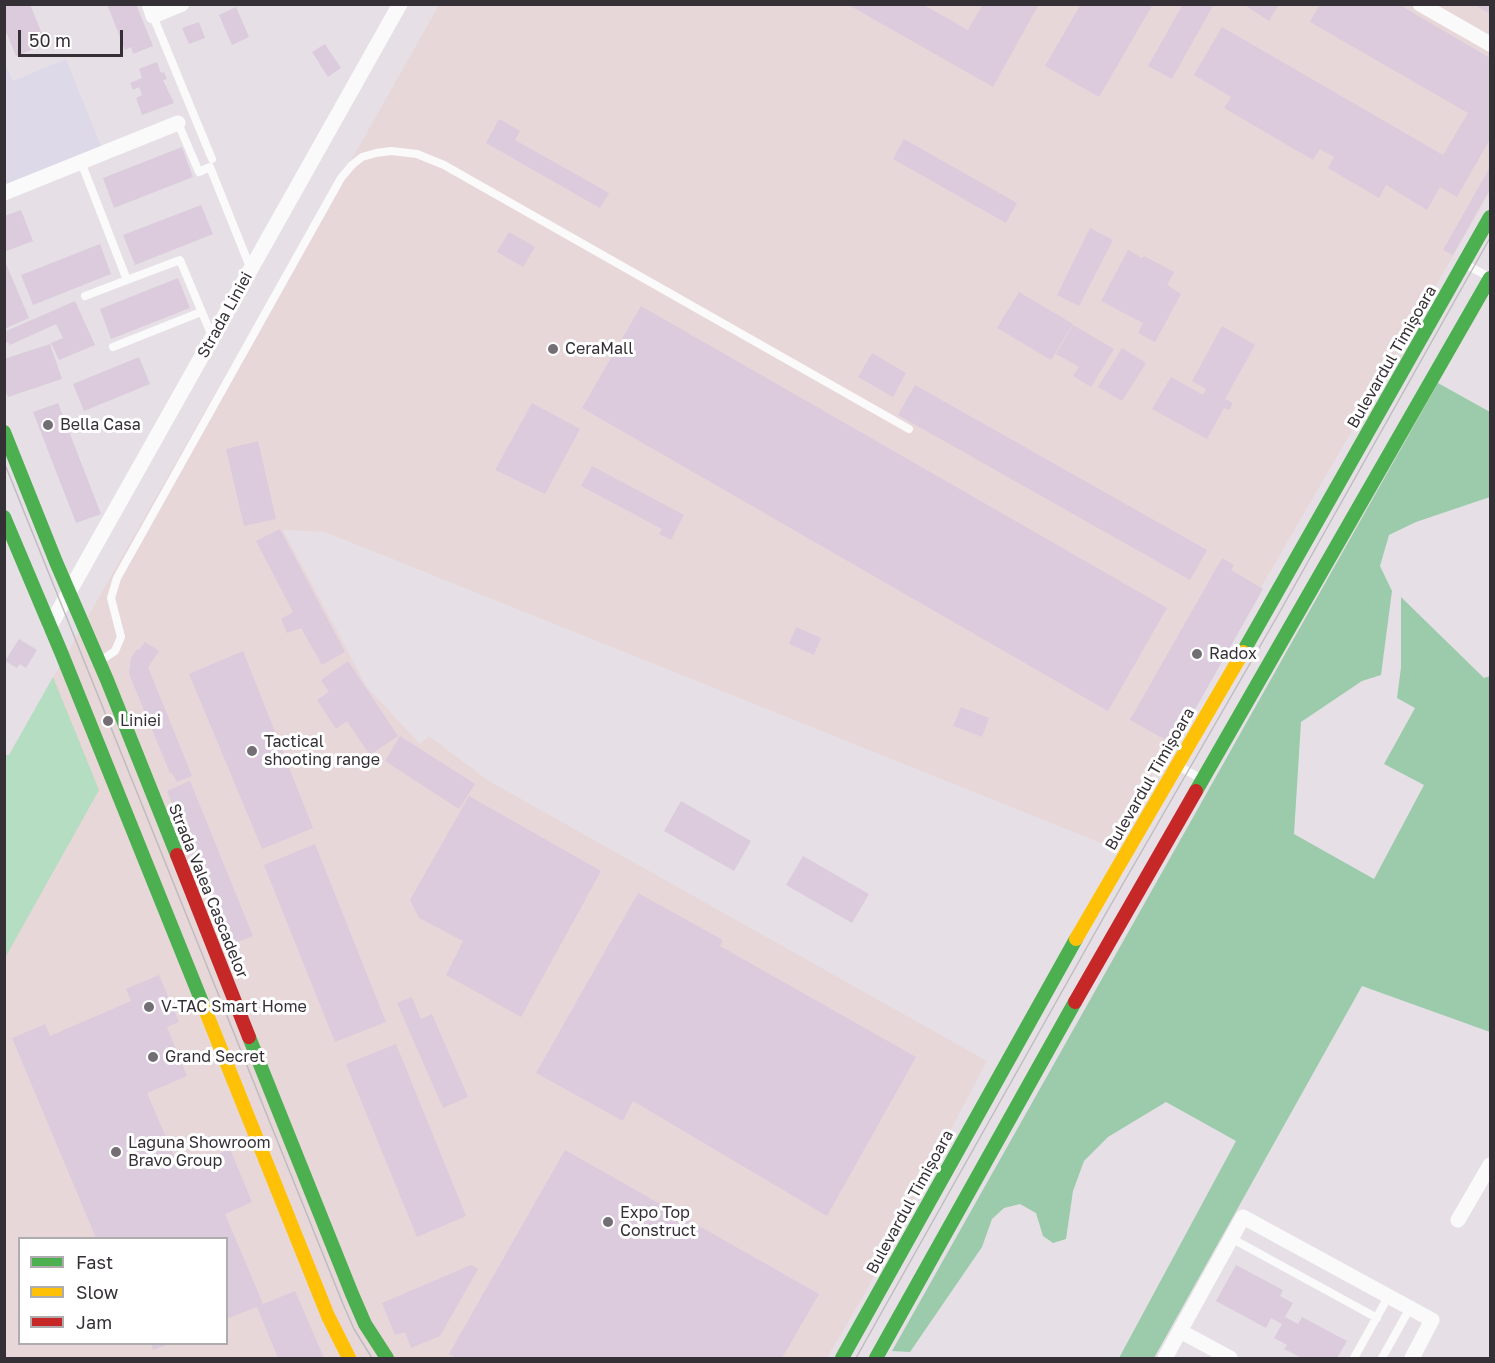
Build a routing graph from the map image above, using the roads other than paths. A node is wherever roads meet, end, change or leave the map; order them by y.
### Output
1 (182, 4) edge
2 (400, 4) edge
3 (1420, 4) edge
4 (151, 10) edge
5 (1491, 44) edge
6 (178, 123) joint
7 (212, 159) dead end
8 (81, 162) junction
9 (4, 193) edge
10 (1491, 217) edge
11 (1464, 264) junction
12 (251, 268) junction
13 (1490, 278) edge
14 (127, 280) junction
15 (85, 296) dead end
16 (201, 312) junction
17 (212, 337) junction
18 (113, 347) dead end
19 (909, 429) dead end
20 (4, 432) edge
21 (4, 517) edge
22 (69, 592) junction
23 (50, 626) junction
24 (1251, 638) junction
25 (1277, 652) junction
26 (99, 661) junction
27 (1177, 766) junction
28 (1203, 780) junction
29 (209, 981) junction
30 (271, 1133) junction
31 (1491, 1165) edge
32 (1458, 1220) dead end
33 (1232, 1238) junction
34 (1388, 1296) junction
35 (1410, 1308) junction
36 (1377, 1318) junction
37 (1180, 1331) junction
38 (349, 1359) edge
39 (387, 1359) edge
40 (842, 1359) edge
41 (876, 1359) edge
42 (1165, 1359) edge
43 (1230, 1359) edge
44 (1354, 1359) edge
45 (1382, 1359) edge
46 (1412, 1359) edge

1 - 4 street
2 - 12 street, Strada Liniei
3 - 5 street
4 - 7 lane
6 - 8 street
6 - 12 lane
8 - 9 street
8 - 14 lane
10 - 11 main road, Bulevardul Timișoara
11 - 13 lane
11 - 24 main road, Bulevardul Timișoara
12 - 17 street, Strada Liniei
13 - 25 main road
14 - 15 lane
14 - 16 lane
16 - 17 lane
16 - 18 lane
17 - 22 street, Strada Liniei
19 - 26 lane
20 - 22 main road, Strada Valea Cascadelor
21 - 23 main road, Strada Valea Cascadelor
22 - 23 street, Strada Liniei
22 - 26 main road, Strada Valea Cascadelor
23 - 29 main road, Strada Valea Cascadelor
24 - 25 main road
24 - 27 main road, Bulevardul Timișoara
25 - 28 main road
26 - 29 main road, Strada Valea Cascadelor
27 - 28 lane
27 - 40 main road, Bulevardul Timișoara
28 - 41 main road
29 - 30 main road, Strada Valea Cascadelor
29 - 30 main road, Strada Valea Cascadelor
30 - 38 main road, Strada Valea Cascadelor
30 - 39 main road, Strada Valea Cascadelor
31 - 32 street
33 - 34 street
33 - 36 lane
33 - 37 street
34 - 35 street
34 - 36 lane
35 - 45 lane
35 - 46 street
36 - 44 lane
37 - 42 street
37 - 43 street

